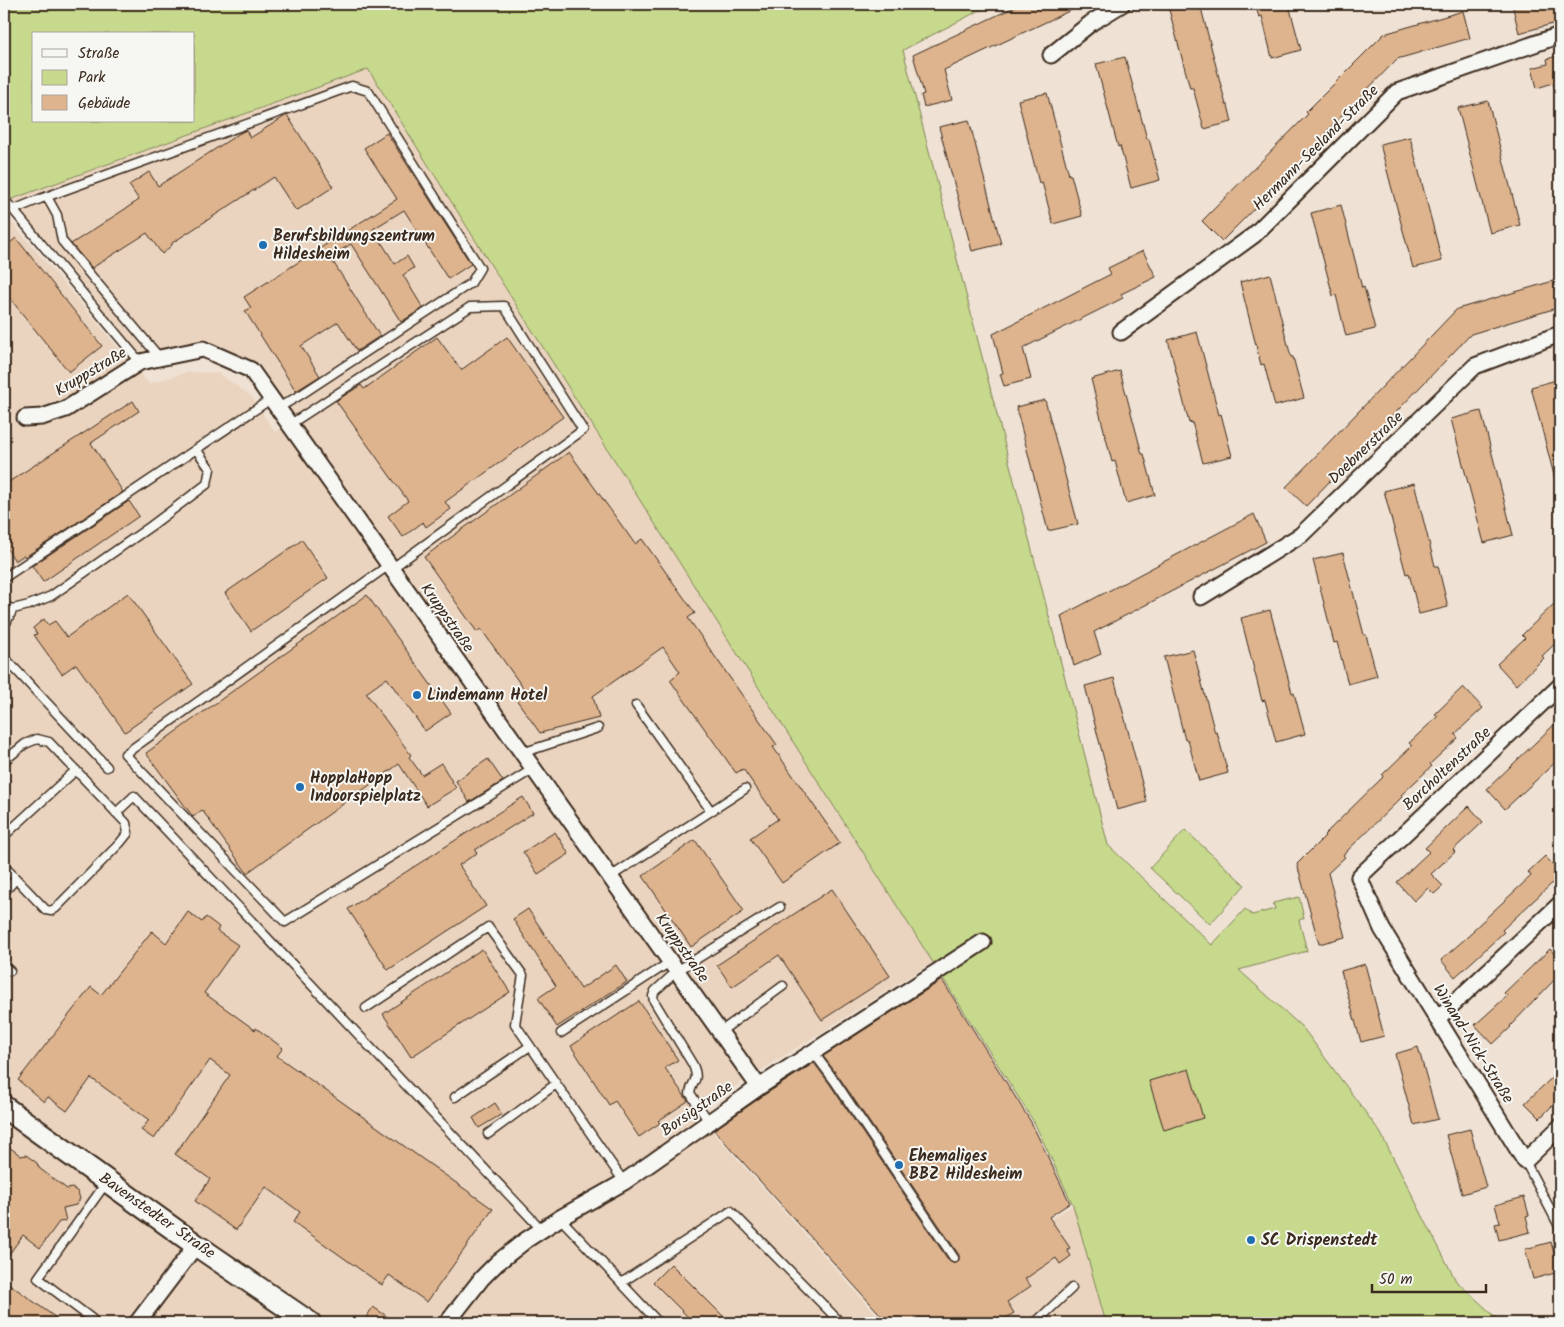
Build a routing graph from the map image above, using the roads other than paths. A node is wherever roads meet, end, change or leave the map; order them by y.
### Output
1 (1122, 4) edge
2 (1560, 35) edge
3 (1051, 55) dead end
4 (47, 197) junction
5 (4, 199) edge
6 (14, 210) junction
7 (1121, 332) dead end
8 (1560, 334) edge
9 (160, 358) junction
10 (140, 362) junction
11 (274, 404) junction
12 (25, 418) dead end
13 (289, 425) junction
14 (196, 450) junction
15 (390, 567) junction
16 (4, 578) edge
17 (1201, 597) dead end
18 (4, 606) edge
19 (13, 609) junction
20 (4, 626) edge
21 (4, 657) edge
22 (1560, 686) edge
23 (636, 705) dead end
24 (598, 728) dead end
25 (522, 754) junction
26 (4, 761) edge
27 (107, 767) dead end
28 (533, 769) junction
29 (76, 770) junction
30 (745, 789) dead end
31 (711, 811) junction
32 (116, 813) junction
33 (4, 836) edge
34 (4, 866) edge
35 (610, 877) junction
36 (1359, 877) joint
37 (16, 879) junction
38 (4, 892) edge
39 (1560, 904) edge
40 (780, 907) dead end
41 (983, 942) dead end
42 (673, 966) junction
43 (783, 986) dead end
44 (366, 1008) dead end
45 (1437, 1019) junction
46 (560, 1032) dead end
47 (720, 1032) junction
48 (530, 1046) junction
49 (813, 1052) junction
50 (556, 1084) junction
51 (759, 1087) junction
52 (455, 1097) dead end
53 (4, 1107) edge
54 (709, 1122) junction
55 (1560, 1127) edge
56 (488, 1134) dead end
57 (1525, 1161) junction
58 (108, 1181) junction
59 (624, 1182) junction
60 (560, 1218) junction
61 (1560, 1228) edge
62 (542, 1230) junction
63 (196, 1245) junction
64 (954, 1258) dead end
65 (621, 1283) junction
66 (1072, 1288) dead end
67 (299, 1318) edge
68 (89, 1323) edge
69 (136, 1323) edge
70 (447, 1323) edge
71 (659, 1323) edge
72 (841, 1323) edge
73 (1035, 1323) edge

1 - 3 street
2 - 7 street, Hermann-Seeland-Straße
4 - 6 lane
4 - 9 lane
4 - 11 lane
5 - 6 lane
6 - 10 lane
8 - 17 street, Doebnerstraße
9 - 10 street, Kruppstraße
9 - 11 street, Kruppstraße
10 - 12 street, Kruppstraße
11 - 13 street, Kruppstraße
11 - 14 lane
13 - 15 street, Kruppstraße
13 - 15 lane
14 - 16 lane
14 - 19 lane
15 - 25 street, Kruppstraße
15 - 28 lane
18 - 19 lane
19 - 20 lane
21 - 27 lane
22 - 36 street, Borcholtenstraße
23 - 31 lane
24 - 25 lane
25 - 28 street, Kruppstraße
26 - 29 lane
28 - 35 street, Kruppstraße
29 - 32 lane
29 - 33 lane
30 - 31 lane
31 - 35 lane
32 - 37 lane
32 - 62 lane
34 - 37 lane
35 - 42 street, Kruppstraße
36 - 45 street, Winand-Nick-Straße
37 - 38 lane
39 - 45 street
40 - 42 lane
41 - 49 street, Borsigstraße
42 - 46 lane
42 - 47 street, Kruppstraße
42 - 54 lane
43 - 47 lane
44 - 48 lane
45 - 57 street, Winand-Nick-Straße
47 - 51 street, Kruppstraße
48 - 50 lane
48 - 52 lane
49 - 51 street, Borsigstraße
49 - 64 lane
50 - 56 lane
50 - 59 lane
51 - 54 street, Borsigstraße
53 - 58 street, Bavenstedter Straße
54 - 59 street, Borsigstraße
55 - 57 street
57 - 61 lane, Winand-Nick-Straße
58 - 63 street, Bavenstedter Straße
58 - 68 lane
59 - 60 street, Borsigstraße
60 - 62 street, Borsigstraße
60 - 65 lane
62 - 70 street, Borsigstraße
63 - 67 street, Bavenstedter Straße
63 - 69 street
65 - 71 lane
65 - 72 lane
66 - 73 lane

